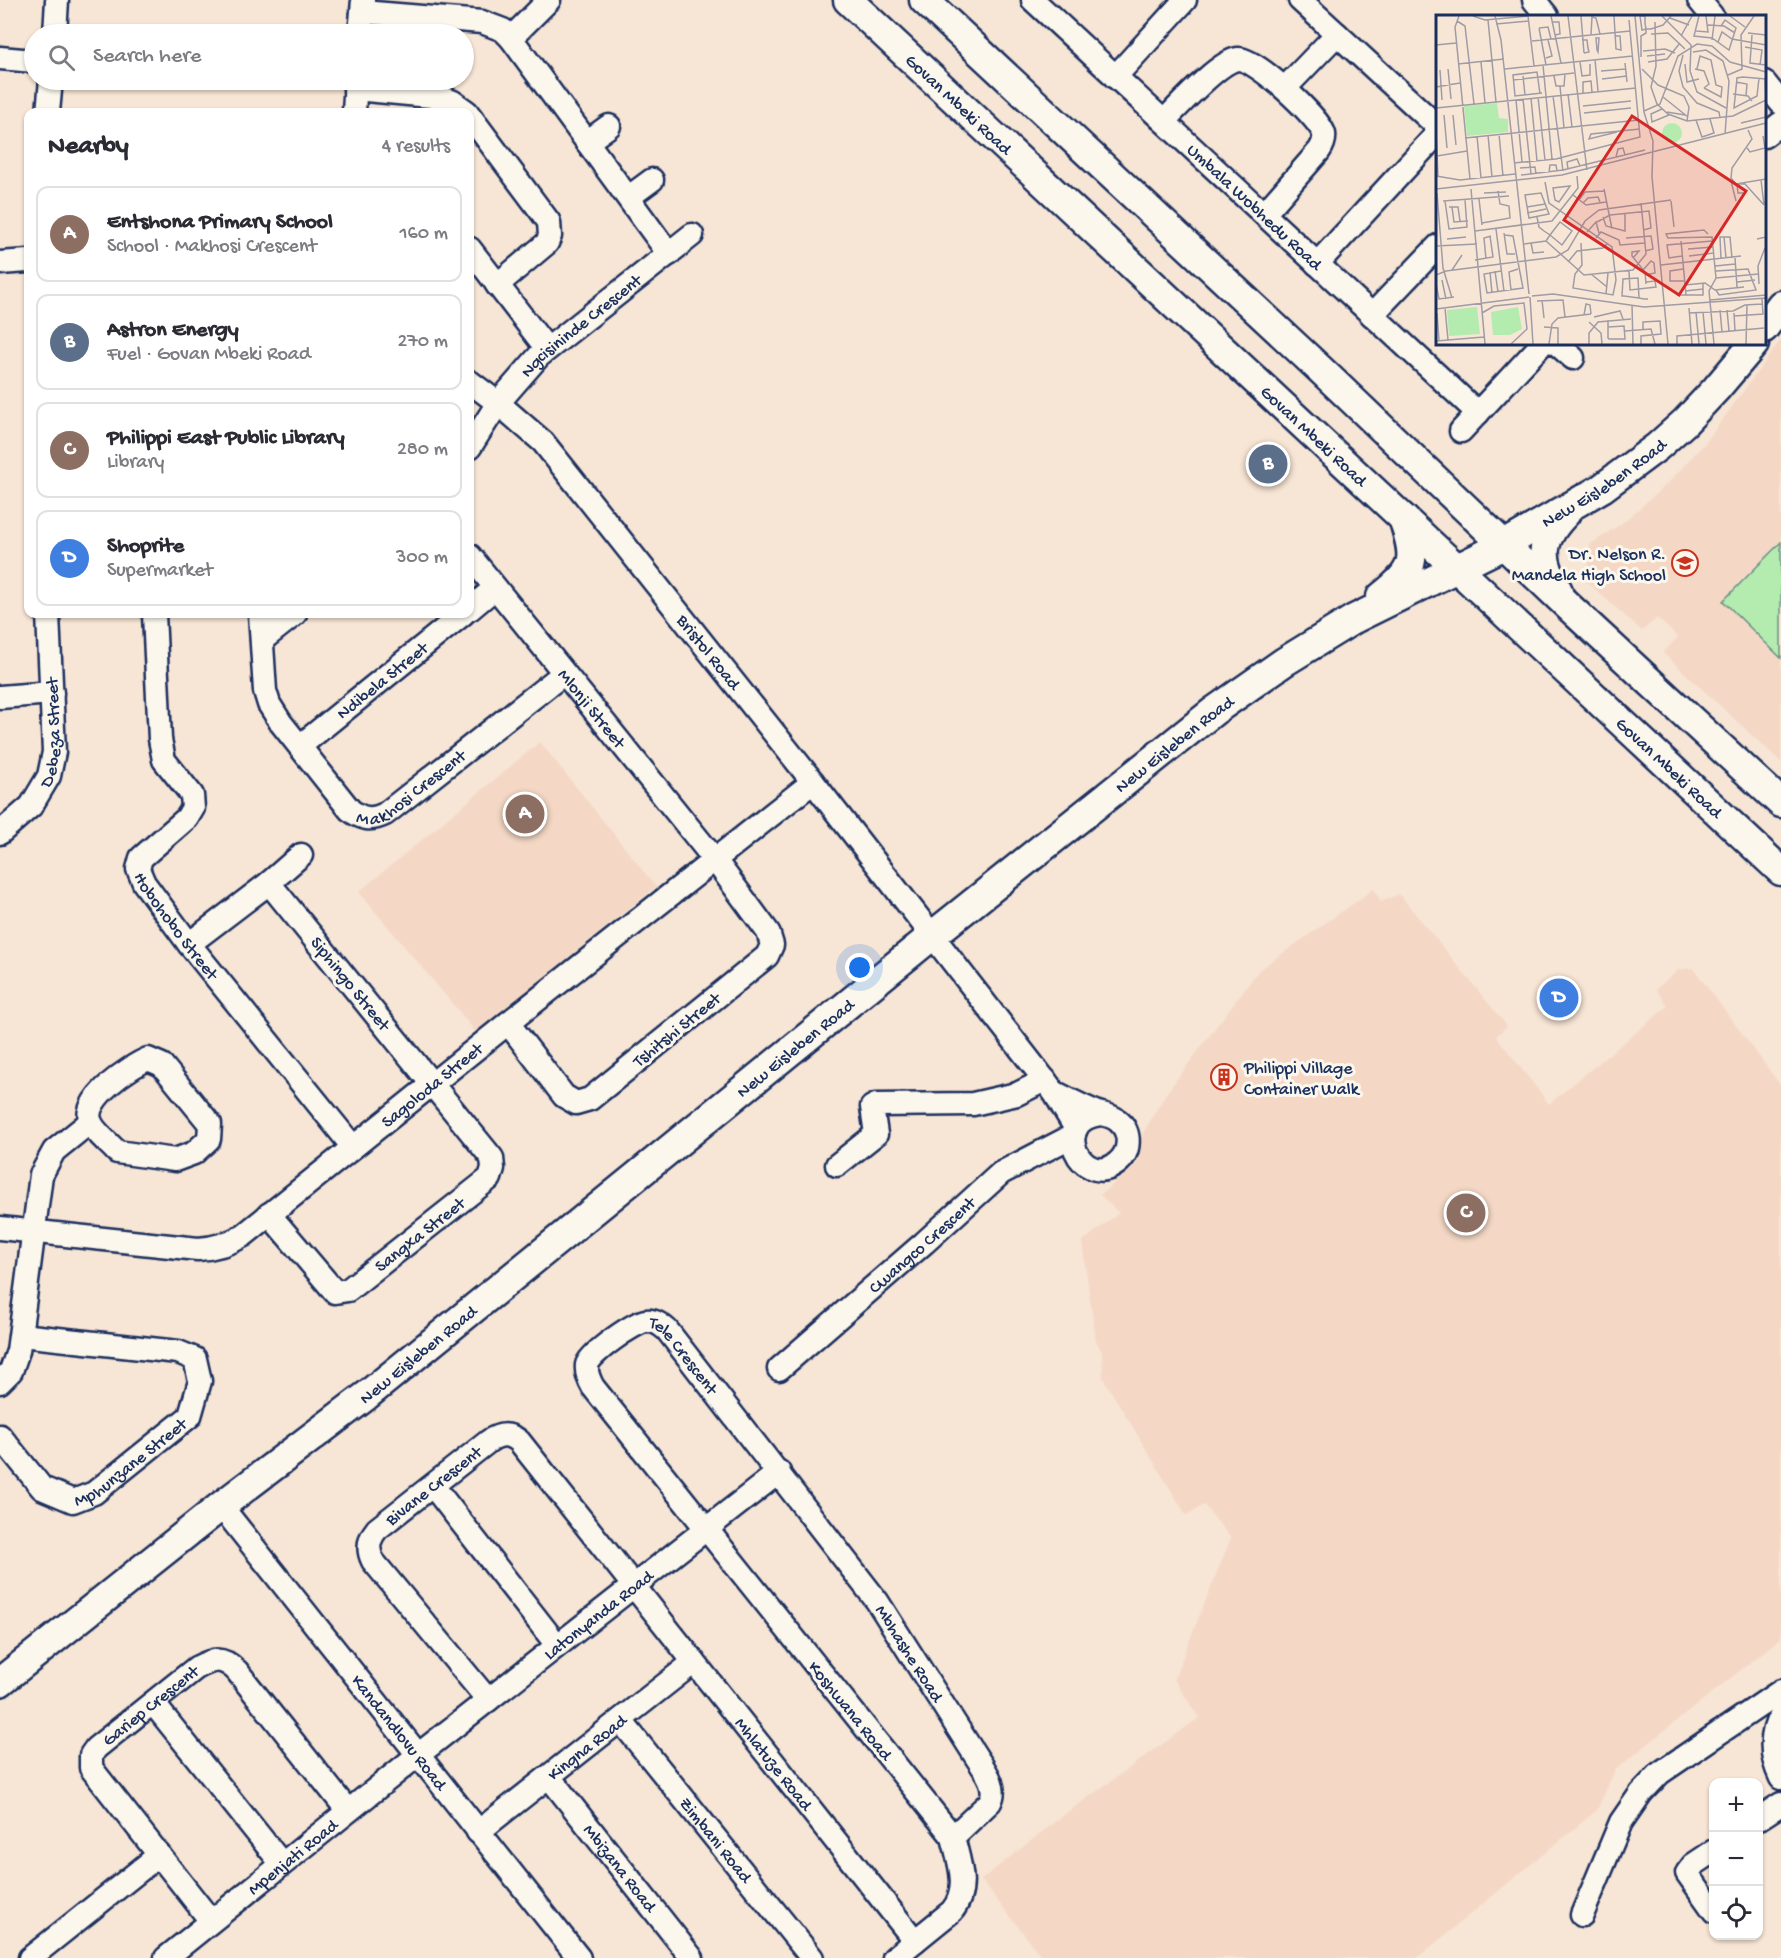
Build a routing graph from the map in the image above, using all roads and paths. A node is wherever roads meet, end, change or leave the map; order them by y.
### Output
1 (57, 0) edge
2 (549, 0) edge
3 (848, 0) edge
4 (924, 0) edge
5 (1033, 0) edge
6 (1185, 0) edge
7 (1300, 0) edge
8 (1534, 0) edge
9 (1699, 0) edge
10 (362, 6) edge
11 (459, 10) edge
12 (1546, 15) edge
13 (1711, 15) edge
14 (56, 24) edge
15 (361, 24) edge
16 (1337, 34) junction
17 (511, 38) junction
18 (0, 58) edge
19 (24, 60) edge
20 (1116, 77) junction
21 (1766, 84) edge
22 (1285, 88) junction
23 (50, 90) edge
24 (355, 90) edge
25 (392, 90) edge
26 (1781, 102) edge
27 (48, 108) edge
28 (354, 108) edge
29 (460, 108) edge
30 (1164, 121) junction
31 (474, 122) edge
32 (1781, 123) edge
33 (609, 126) dead end
34 (1436, 126) edge
35 (1436, 134) edge
36 (1766, 134) edge
37 (587, 142) junction
38 (652, 180) dead end
39 (629, 197) junction
40 (1264, 214) junction
41 (692, 235) dead end
42 (1436, 247) edge
43 (474, 254) edge
44 (669, 254) junction
45 (24, 261) edge
46 (0, 263) edge
47 (1317, 264) junction
48 (497, 285) junction
49 (1781, 305) edge
50 (1372, 315) junction
51 (1766, 325) edge
52 (1541, 345) edge
53 (1753, 345) edge
54 (547, 349) junction
55 (474, 385) edge
56 (498, 403) junction
57 (1478, 413) junction
58 (1461, 431) dead end
59 (474, 441) edge
60 (1571, 507) junction
61 (1403, 518) junction
62 (1504, 545) junction
63 (474, 561) edge
64 (1458, 568) junction
65 (495, 588) junction
66 (474, 606) edge
67 (1568, 606) junction
68 (48, 618) edge
69 (154, 618) edge
70 (260, 618) edge
71 (290, 618) edge
72 (459, 618) edge
73 (1354, 619) junction
74 (262, 640) junction
75 (563, 674) junction
76 (52, 693) junction
77 (0, 697) edge
78 (300, 746) junction
79 (813, 782) junction
80 (1781, 803) edge
81 (0, 833) edge
82 (301, 855) dead end
83 (715, 860) junction
84 (1781, 871) edge
85 (269, 883) junction
86 (933, 935) junction
87 (189, 944) junction
88 (508, 1023) junction
89 (433, 1084) junction
90 (1050, 1086) junction
91 (1100, 1114) junction
92 (90, 1122) junction
93 (1075, 1132) junction
94 (353, 1147) junction
95 (837, 1165) dead end
96 (269, 1214) junction
97 (0, 1228) edge
98 (33, 1232) junction
99 (21, 1335) junction
100 (779, 1369) dead end
101 (0, 1382) edge
102 (0, 1436) edge
103 (779, 1472) junction
104 (434, 1486) junction
105 (220, 1506) junction
106 (707, 1529) junction
107 (633, 1586) junction
108 (557, 1645) junction
109 (694, 1662) junction
110 (0, 1682) edge
111 (1781, 1691) edge
112 (488, 1700) junction
113 (153, 1703) junction
114 (1781, 1714) edge
115 (621, 1721) junction
116 (418, 1755) junction
117 (550, 1778) junction
118 (1781, 1778) edge
119 (1781, 1804) edge
120 (348, 1811) junction
121 (1763, 1817) edge
122 (478, 1832) junction
123 (953, 1837) junction
124 (1709, 1854) edge
125 (159, 1855) junction
126 (282, 1864) junction
127 (1709, 1905) edge
128 (1582, 1915) dead end
129 (211, 1921) junction
130 (915, 1941) junction
131 (30, 1958) edge
132 (166, 1958) edge
133 (579, 1958) edge
134 (692, 1958) edge
135 (812, 1958) edge
136 (894, 1958) edge

1 - 14 street
2 - 17 street
3 - 61 main road, Govan Mbeki Road
4 - 62 main road
5 - 20 street, Umbala Wobhedu Road
6 - 20 street
7 - 16 street
8 - 12 street
9 - 13 street
10 - 11 street
10 - 15 street
11 - 17 street
16 - 22 street
16 - 34 street
17 - 37 street
18 - 19 street
20 - 30 street, Umbala Wobhedu Road
21 - 26 street
22 - 30 street
22 - 40 street
23 - 27 street
24 - 28 street
25 - 29 street
30 - 40 street, Umbala Wobhedu Road
31 - 48 street
32 - 36 street
33 - 37 street
35 - 47 street
37 - 39 street
38 - 39 street
39 - 44 street
40 - 47 street, Umbala Wobhedu Road
41 - 44 street, Ngcisininde Crescent
42 - 50 street
43 - 48 street
44 - 54 street, Ngcisininde Crescent
45 - 46 street
47 - 50 street, Umbala Wobhedu Road
48 - 54 street
49 - 51 main road
50 - 57 street, Umbala Wobhedu Road
52 - 57 street
53 - 60 main road, New Eisleben Road
54 - 56 street, Ngcisininde Crescent
55 - 56 street, Bristol Road
56 - 59 street, Ngcisininde Crescent
56 - 79 street, Bristol Road
57 - 58 street
60 - 62 main road, New Eisleben Road
60 - 67 main road
61 - 64 main road, Govan Mbeki Road
61 - 73 main road
62 - 64 main road, New Eisleben Road
62 - 67 main road
63 - 65 street, Mlonji Street
64 - 73 main road, New Eisleben Road
64 - 84 main road, Govan Mbeki Road
65 - 66 street
65 - 75 street, Mlonji Street
67 - 80 main road
68 - 76 street, Debeza Street
69 - 87 street, Hobohobo Street
70 - 74 street, Makhosi Crescent
71 - 74 street
72 - 78 street, Ndibela Street
73 - 86 main road, New Eisleben Road
74 - 78 street, Makhosi Crescent
75 - 78 street, Makhosi Crescent
75 - 83 street, Mlonji Street
76 - 77 street
76 - 81 street, Debeza Street
79 - 83 street, Sagoloda Street
79 - 86 street, Bristol Road
82 - 85 street
83 - 88 street, Sagoloda Street
83 - 88 street, Tshitshi Street
85 - 87 street
85 - 89 street, Siphingo Street
86 - 90 street, Bristol Road
86 - 105 main road, New Eisleben Road
87 - 94 street, Hobohobo Street
88 - 89 street, Sagoloda Street
89 - 94 street, Sagoloda Street
89 - 96 street, Sangxa Street
90 - 91 street
90 - 93 street, Bristol Road
90 - 95 street
91 - 93 street
91 - 93 street
92 - 92 street
92 - 98 street
93 - 100 street, Cwangco Crescent
94 - 96 street, Sagoloda Street
96 - 98 street, Sagoloda Street
97 - 98 street, Sagoloda Street
98 - 99 street
99 - 101 street
99 - 102 street, Mphunzane Street
103 - 106 street, Latonyanda Road
103 - 106 street, Tele Crescent
103 - 123 street, Mbhashe Road
104 - 107 street, Bivane Crescent
104 - 108 street
104 - 112 street, Bivane Crescent
105 - 110 main road, New Eisleben Road
105 - 116 street, Kandandlovu Road
106 - 107 street, Latonyanda Road
106 - 123 street, Koshwana Road
107 - 108 street, Latonyanda Road
107 - 109 street, Mhlatuze Road
108 - 112 street, Latonyanda Road
109 - 115 street, Kingna Road
109 - 130 street, Mhlatuze Road
111 - 128 street
112 - 116 street, Latonyanda Road
113 - 120 street, Gariep Crescent
113 - 125 street, Gariep Crescent
113 - 126 street
114 - 118 street
115 - 117 street, Kingna Road
115 - 135 street, Zimbani Road
116 - 120 street, Mpenjati Road
116 - 122 street, Kandandlovu Road
117 - 122 street, Kingna Road
117 - 134 street, Mbizana Road
119 - 121 street
120 - 126 street, Mpenjati Road
122 - 133 street, Kandandlovu Road
123 - 130 street, Koshwana Road
124 - 127 street
125 - 129 street, Gariep Crescent
125 - 131 street
126 - 129 street, Mpenjati Road
129 - 132 street, Mpenjati Road
130 - 136 street

